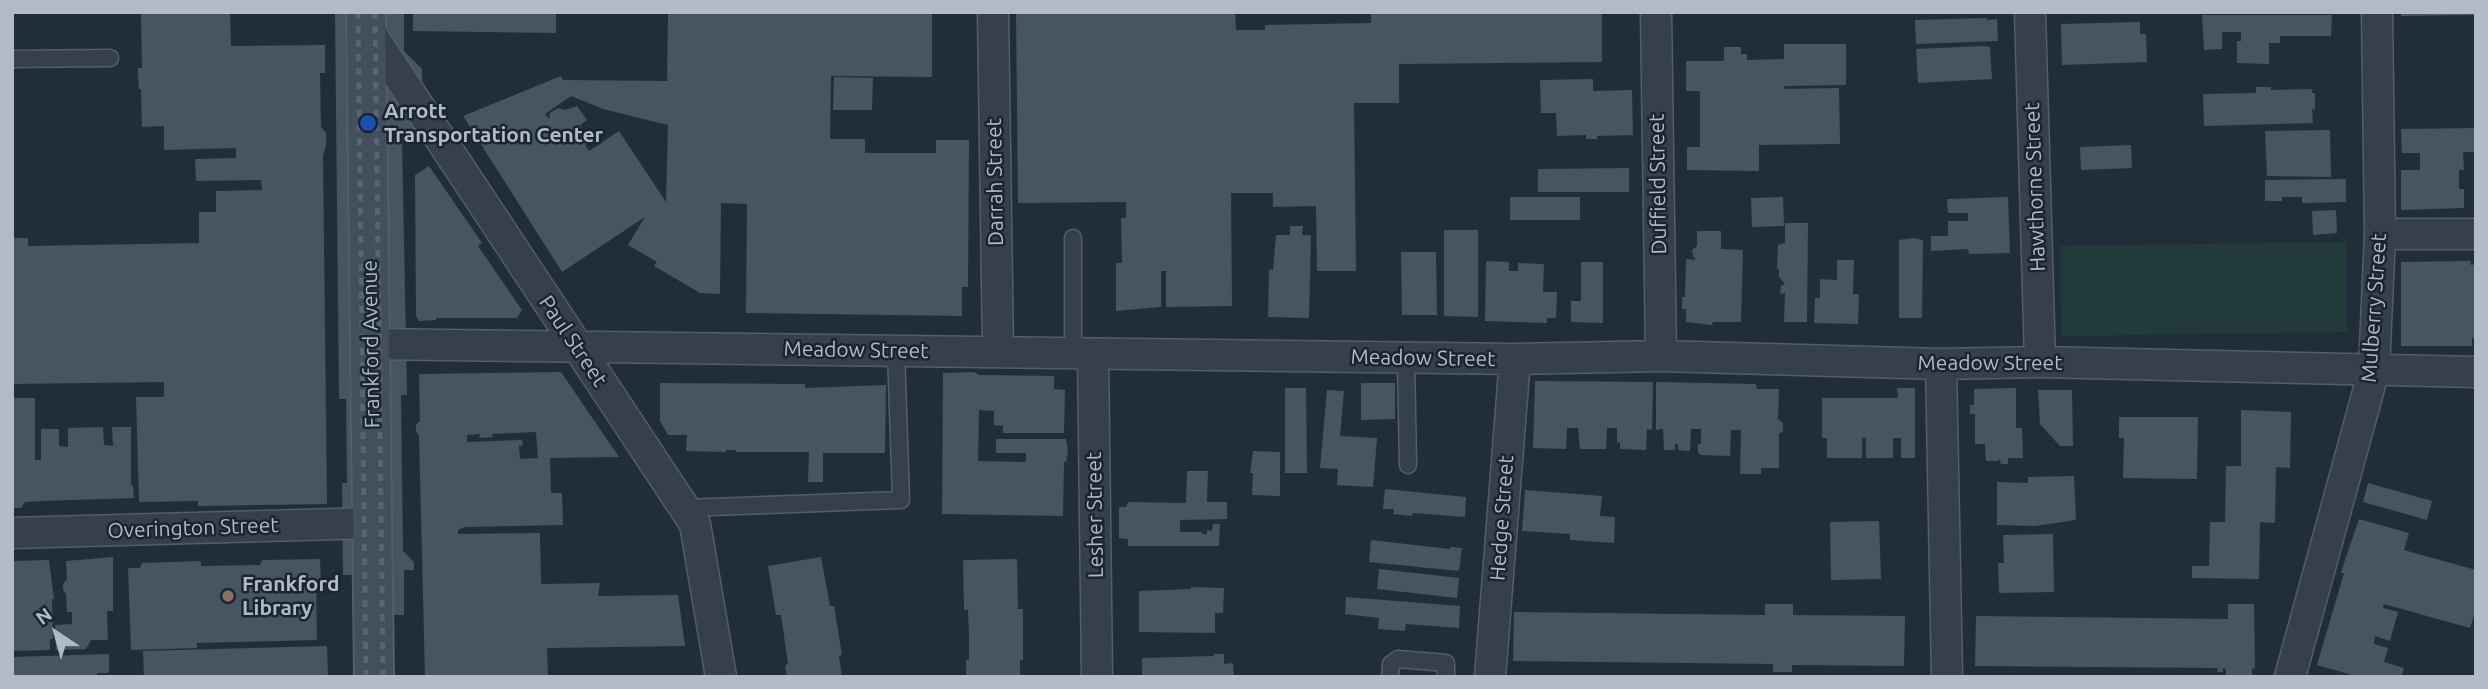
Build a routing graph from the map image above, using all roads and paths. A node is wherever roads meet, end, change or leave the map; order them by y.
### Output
1 (993, 12) edge
2 (1656, 12) edge
3 (2030, 12) edge
4 (2377, 12) edge
5 (367, 20) edge
6 (110, 58) dead end
7 (12, 59) edge
8 (2380, 234) junction
9 (2476, 234) edge
10 (1073, 238) dead end
11 (370, 344) junction
12 (577, 348) junction
13 (896, 351) junction
14 (998, 352) junction
15 (1083, 354) junction
16 (1661, 356) junction
17 (1406, 358) junction
18 (1515, 359) junction
19 (2040, 362) junction
20 (1941, 364) junction
21 (2374, 370) junction
22 (2476, 372) edge
23 (1408, 465) dead end
24 (684, 508) junction
25 (373, 523) junction
26 (12, 533) edge
27 (374, 677) edge
28 (721, 677) edge
29 (1097, 677) edge
30 (1390, 677) edge
31 (1446, 677) edge
32 (1490, 677) edge
33 (1947, 677) edge
34 (2290, 677) edge

1 - 14 street, Darrah Street
2 - 16 street, Duffield Street
3 - 19 street, Hawthorne Street
4 - 8 street, Mulberry Street
5 - 11 main road, Frankford Avenue
5 - 12 street, Paul Street
6 - 7 lane
8 - 9 street
8 - 21 street, Mulberry Street
10 - 15 lane
11 - 12 street, Meadow Street
11 - 25 main road, Frankford Avenue
12 - 13 street, Meadow Street
12 - 24 street, Paul Street
13 - 14 street, Meadow Street
13 - 24 lane
14 - 15 street, Meadow Street
15 - 17 street, Meadow Street
15 - 29 street, Lesher Street
16 - 18 street, Meadow Street
16 - 20 street, Meadow Street
17 - 18 street, Meadow Street
17 - 23 lane
18 - 32 street, Hedge Street
19 - 20 street, Meadow Street
19 - 21 street, Meadow Street
20 - 33 street
21 - 22 street, Meadow Street
21 - 34 street, Mulberry Street
24 - 28 street, Paul Street
25 - 26 street, Overington Street
25 - 27 main road, Frankford Avenue
30 - 31 lane

